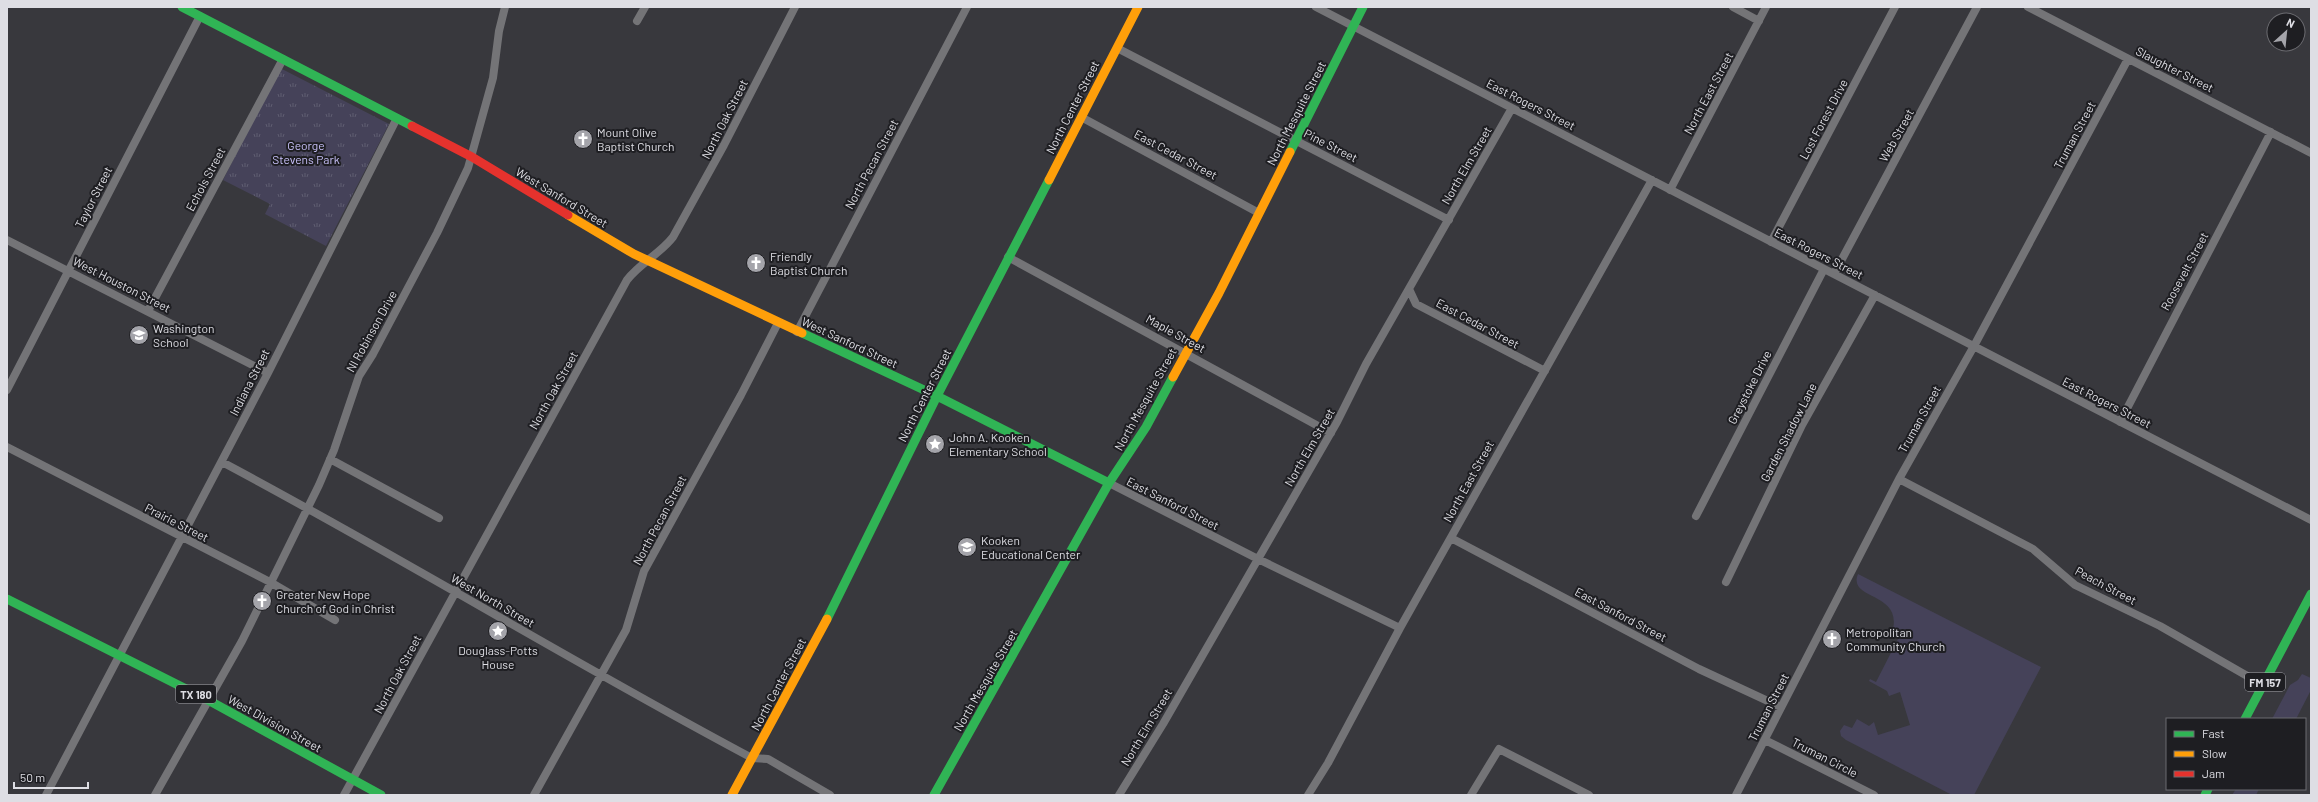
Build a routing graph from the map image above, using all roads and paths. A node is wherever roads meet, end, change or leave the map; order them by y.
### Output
1 (182, 7) edge
2 (505, 7) edge
3 (645, 7) edge
4 (795, 7) edge
5 (967, 7) edge
6 (1138, 7) edge
7 (1316, 7) edge
8 (1363, 7) edge
9 (1734, 7) edge
10 (1766, 7) edge
11 (1895, 7) edge
12 (1977, 7) edge
13 (2028, 7) edge
14 (200, 16) junction
15 (1759, 21) junction
16 (638, 22) dead end
17 (1353, 26) junction
18 (1117, 48) junction
19 (283, 59) junction
20 (2128, 59) junction
21 (1512, 108) junction
22 (1081, 117) junction
23 (397, 118) junction
24 (2270, 132) junction
25 (1296, 141) junction
26 (2311, 152) edge
27 (472, 157) junction
28 (1652, 180) junction
29 (1670, 190) junction
30 (1259, 213) junction
31 (1449, 220) junction
32 (7, 240) edge
33 (1771, 242) junction
34 (1008, 257) junction
35 (648, 259) junction
36 (1824, 269) junction
37 (68, 270) junction
38 (1834, 274) junction
39 (1409, 289) junction
40 (1875, 295) junction
41 (148, 311) junction
42 (778, 323) junction
43 (797, 332) junction
44 (1974, 346) junction
45 (1185, 352) junction
46 (1545, 371) junction
47 (268, 373) junction
48 (7, 390) edge
49 (936, 396) junction
50 (2120, 422) junction
51 (1331, 433) junction
52 (7, 447) edge
53 (330, 459) junction
54 (222, 462) junction
55 (1899, 479) junction
56 (1109, 483) junction
57 (308, 507) junction
58 (1696, 516) dead end
59 (439, 518) dead end
60 (2311, 520) edge
61 (182, 538) junction
62 (1451, 538) junction
63 (1258, 559) junction
64 (270, 582) junction
65 (1726, 582) dead end
66 (454, 593) junction
67 (2311, 594) edge
68 (7, 599) edge
69 (335, 620) dead end
70 (1400, 628) junction
71 (119, 656) junction
72 (600, 675) junction
73 (2263, 685) junction
74 (208, 700) junction
75 (1781, 707) junction
76 (2246, 718) edge
77 (1765, 740) junction
78 (752, 758) junction
79 (353, 779) junction
80 (46, 795) edge
81 (155, 795) edge
82 (344, 795) edge
83 (381, 795) edge
84 (534, 795) edge
85 (732, 795) edge
86 (830, 795) edge
87 (934, 795) edge
88 (1119, 795) edge
89 (1308, 795) edge
90 (1471, 795) edge
91 (1590, 795) edge
92 (1736, 795) edge
93 (1874, 795) edge

1 - 14 main road, West Sanford Street
2 - 27 street, Nl Robinson Drive
3 - 16 street
4 - 35 street, North Oak Street
5 - 43 street, North Pecan Street
6 - 18 main road, North Center Street
7 - 17 street, East Rogers Street
8 - 17 main road, North Mesquite Street
9 - 15 street
10 - 15 street, North East Street
11 - 33 street, Lost Forest Drive
12 - 38 street, Web Street
13 - 20 street, Slaughter Street
14 - 19 main road, West Sanford Street
14 - 37 street, Taylor Street
15 - 29 street, North East Street
17 - 21 street, East Rogers Street
17 - 25 main road, North Mesquite Street
18 - 22 main road, North Center Street
18 - 25 street, Pine Street
19 - 23 main road, West Sanford Street
19 - 41 street, Echols Street
20 - 24 street, Slaughter Street
20 - 44 street, Truman Street
21 - 28 street, East Rogers Street
21 - 31 street, North Elm Street
22 - 30 street, East Cedar Street
22 - 34 main road, North Center Street
23 - 27 main road, West Sanford Street
23 - 47 street, Indiana Street
24 - 26 street, Slaughter Street
24 - 50 street, Roosevelt Street
25 - 30 main road, North Mesquite Street
25 - 31 street, Pine Street
27 - 35 main road, West Sanford Street
27 - 53 street, Nl Robinson Drive
28 - 29 street, East Rogers Street
28 - 46 street, North East Street
29 - 33 street, East Rogers Street
30 - 45 main road, North Mesquite Street
31 - 39 street, North Elm Street
32 - 37 street, West Houston Street
33 - 36 street, East Rogers Street
34 - 45 street, Maple Street
34 - 49 main road, North Center Street
35 - 42 main road, West Sanford Street
35 - 66 street, North Oak Street
36 - 38 street, East Rogers Street
36 - 58 street, Greystoke Drive
37 - 41 street, West Houston Street
37 - 48 street, Taylor Street
38 - 40 street, East Rogers Street
39 - 46 street, East Cedar Street
39 - 51 street, North Elm Street
40 - 44 street, East Rogers Street
40 - 65 street, Garden Shadow Lane
41 - 47 street, West Houston Street
42 - 43 main road, West Sanford Street
42 - 72 street, North Pecan Street
43 - 49 main road, West Sanford Street
44 - 50 street, East Rogers Street
44 - 55 street, Truman Street
45 - 51 street, Maple Street
45 - 56 main road, North Mesquite Street
46 - 62 street, North East Street
47 - 54 street, Indiana Street
49 - 56 main road, East Sanford Street
49 - 78 main road, North Center Street
50 - 60 street, East Rogers Street
51 - 63 street, North Elm Street
52 - 61 street, Prairie Street
53 - 57 street, Nl Robinson Drive
53 - 59 street
54 - 57 street, West North Street
54 - 61 street, Indiana Street
55 - 73 street, Peach Street
55 - 75 street, Truman Street
56 - 63 street, East Sanford Street
56 - 87 main road, North Mesquite Street
57 - 64 street, Nl Robinson Drive
57 - 66 street, West North Street
61 - 64 street, Prairie Street
61 - 71 street, Indiana Street
62 - 70 street, North East Street
62 - 75 street, East Sanford Street
63 - 70 street, East Sanford Street
63 - 88 street, North Elm Street
64 - 69 street, Prairie Street
64 - 74 street, Nl Robinson Drive
66 - 72 street, West North Street
66 - 79 street, North Oak Street
67 - 73 main road, FM 157
68 - 71 main road, West Division Street / TX 180
70 - 89 street, North East Street
71 - 74 main road, West Division Street / TX 180
71 - 80 street, Indiana Street
72 - 78 street, West North Street
72 - 84 street, North Pecan Street
73 - 76 main road, FM 157
74 - 79 main road, West Division Street / TX 180
74 - 81 street, Nl Robinson Drive
75 - 77 street, Truman Street
77 - 92 street, Truman Street
77 - 93 street, Truman Circle
78 - 85 main road, North Center Street
78 - 86 street, West North Street
79 - 82 street, North Oak Street
79 - 83 main road, West Division Street / TX 180
90 - 91 street

